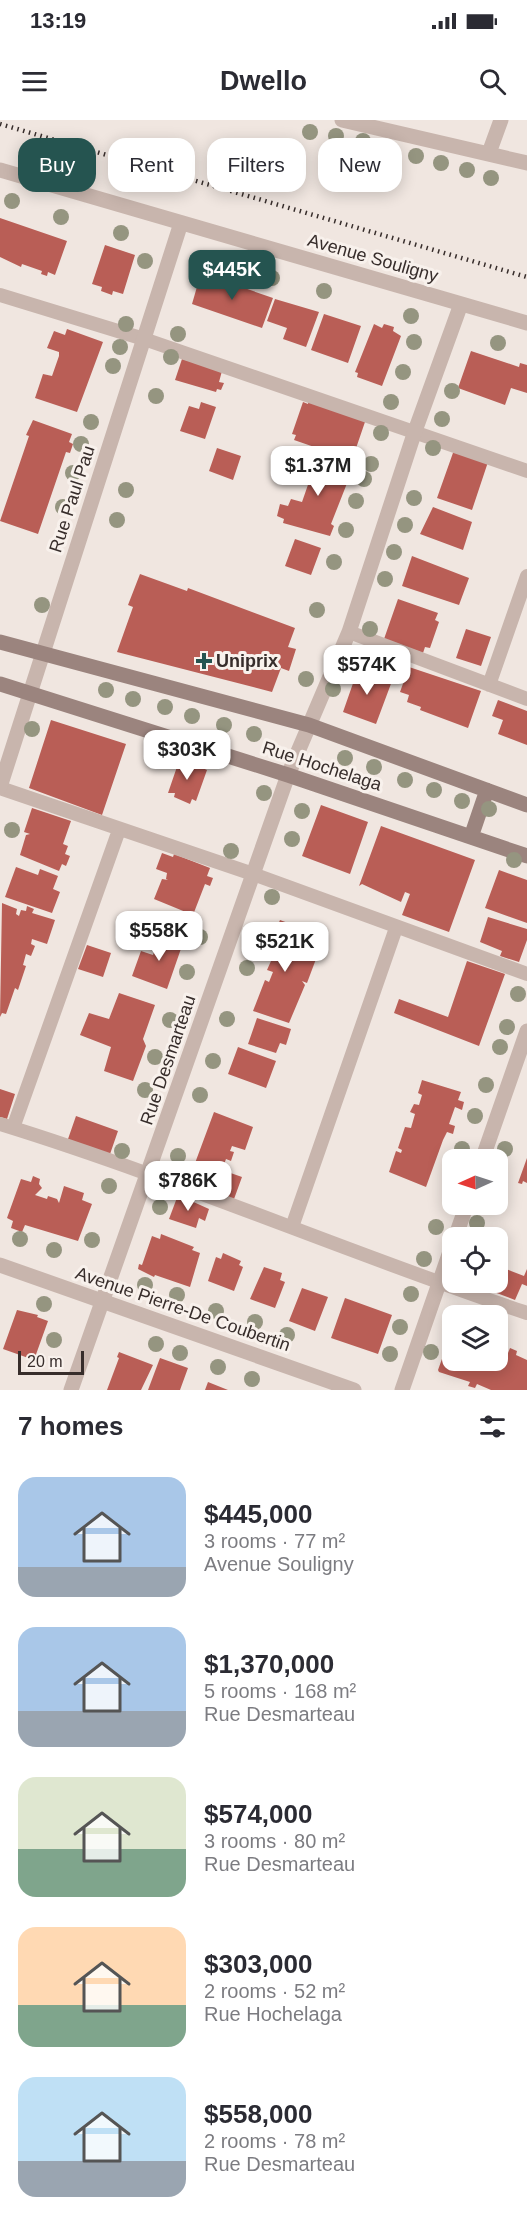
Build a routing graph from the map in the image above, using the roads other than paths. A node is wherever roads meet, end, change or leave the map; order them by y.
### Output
1 (342, 120) edge
2 (501, 120) edge
3 (489, 153) junction
4 (527, 163) edge
5 (0, 170) edge
6 (181, 223) junction
7 (0, 296) edge
8 (461, 304) junction
9 (527, 323) edge
10 (144, 339) junction
11 (415, 432) junction
12 (527, 471) edge
13 (527, 576) edge
14 (349, 632) junction
15 (0, 642) edge
16 (42, 654) junction
17 (0, 684) edge
18 (489, 685) junction
19 (32, 693) junction
20 (527, 699) edge
21 (309, 725) junction
22 (288, 775) junction
23 (0, 787) edge
24 (487, 790) junction
25 (527, 805) edge
26 (119, 830) junction
27 (471, 837) junction
28 (527, 855) edge
29 (254, 874) junction
30 (396, 928) junction
31 (527, 974) edge
32 (527, 1031) edge
33 (7, 1126) edge
34 (486, 1149) edge
35 (148, 1176) junction
36 (292, 1227) junction
37 (0, 1265) edge
38 (442, 1275) edge
39 (439, 1284) junction
40 (104, 1302) junction
41 (527, 1313) edge
42 (71, 1390) edge
43 (354, 1390) edge
44 (402, 1390) edge

1 - 3 street
2 - 3 street
3 - 4 street
5 - 6 street, Avenue Souligny
6 - 8 street, Avenue Souligny
6 - 10 street, Rue Paul Pau
7 - 10 lane
8 - 9 street, Avenue Souligny
8 - 11 street, Rue Desmarteau
10 - 11 lane
10 - 16 street, Rue Paul Pau
11 - 12 lane
11 - 14 street, Rue Desmarteau
13 - 18 lane
14 - 18 lane
14 - 21 street, Rue Desmarteau
15 - 16 main road, Rue Hochelaga
16 - 19 street, Rue Paul Pau
16 - 21 main road, Rue Hochelaga
17 - 19 main road, Rue Hochelaga
18 - 20 lane
19 - 22 main road, Rue Hochelaga
19 - 23 street, Rue Paul Pau
21 - 22 street, Rue Desmarteau
21 - 24 main road, Rue Hochelaga
22 - 27 main road, Rue Hochelaga
22 - 29 street, Rue Desmarteau
23 - 26 lane
24 - 25 main road, Rue Hochelaga
24 - 27 main road
26 - 29 lane
26 - 33 lane
27 - 28 main road, Rue Hochelaga
29 - 30 lane
29 - 35 street, Rue Desmarteau
30 - 31 lane
30 - 36 lane
32 - 34 street
33 - 35 lane
35 - 36 lane
35 - 40 street, Rue Desmarteau
36 - 39 lane
37 - 40 street, Avenue Pierre-De Coubertin
38 - 39 street
39 - 41 lane
39 - 44 street
40 - 42 street, Rue Desmarteau
40 - 43 street, Avenue Pierre-De Coubertin

